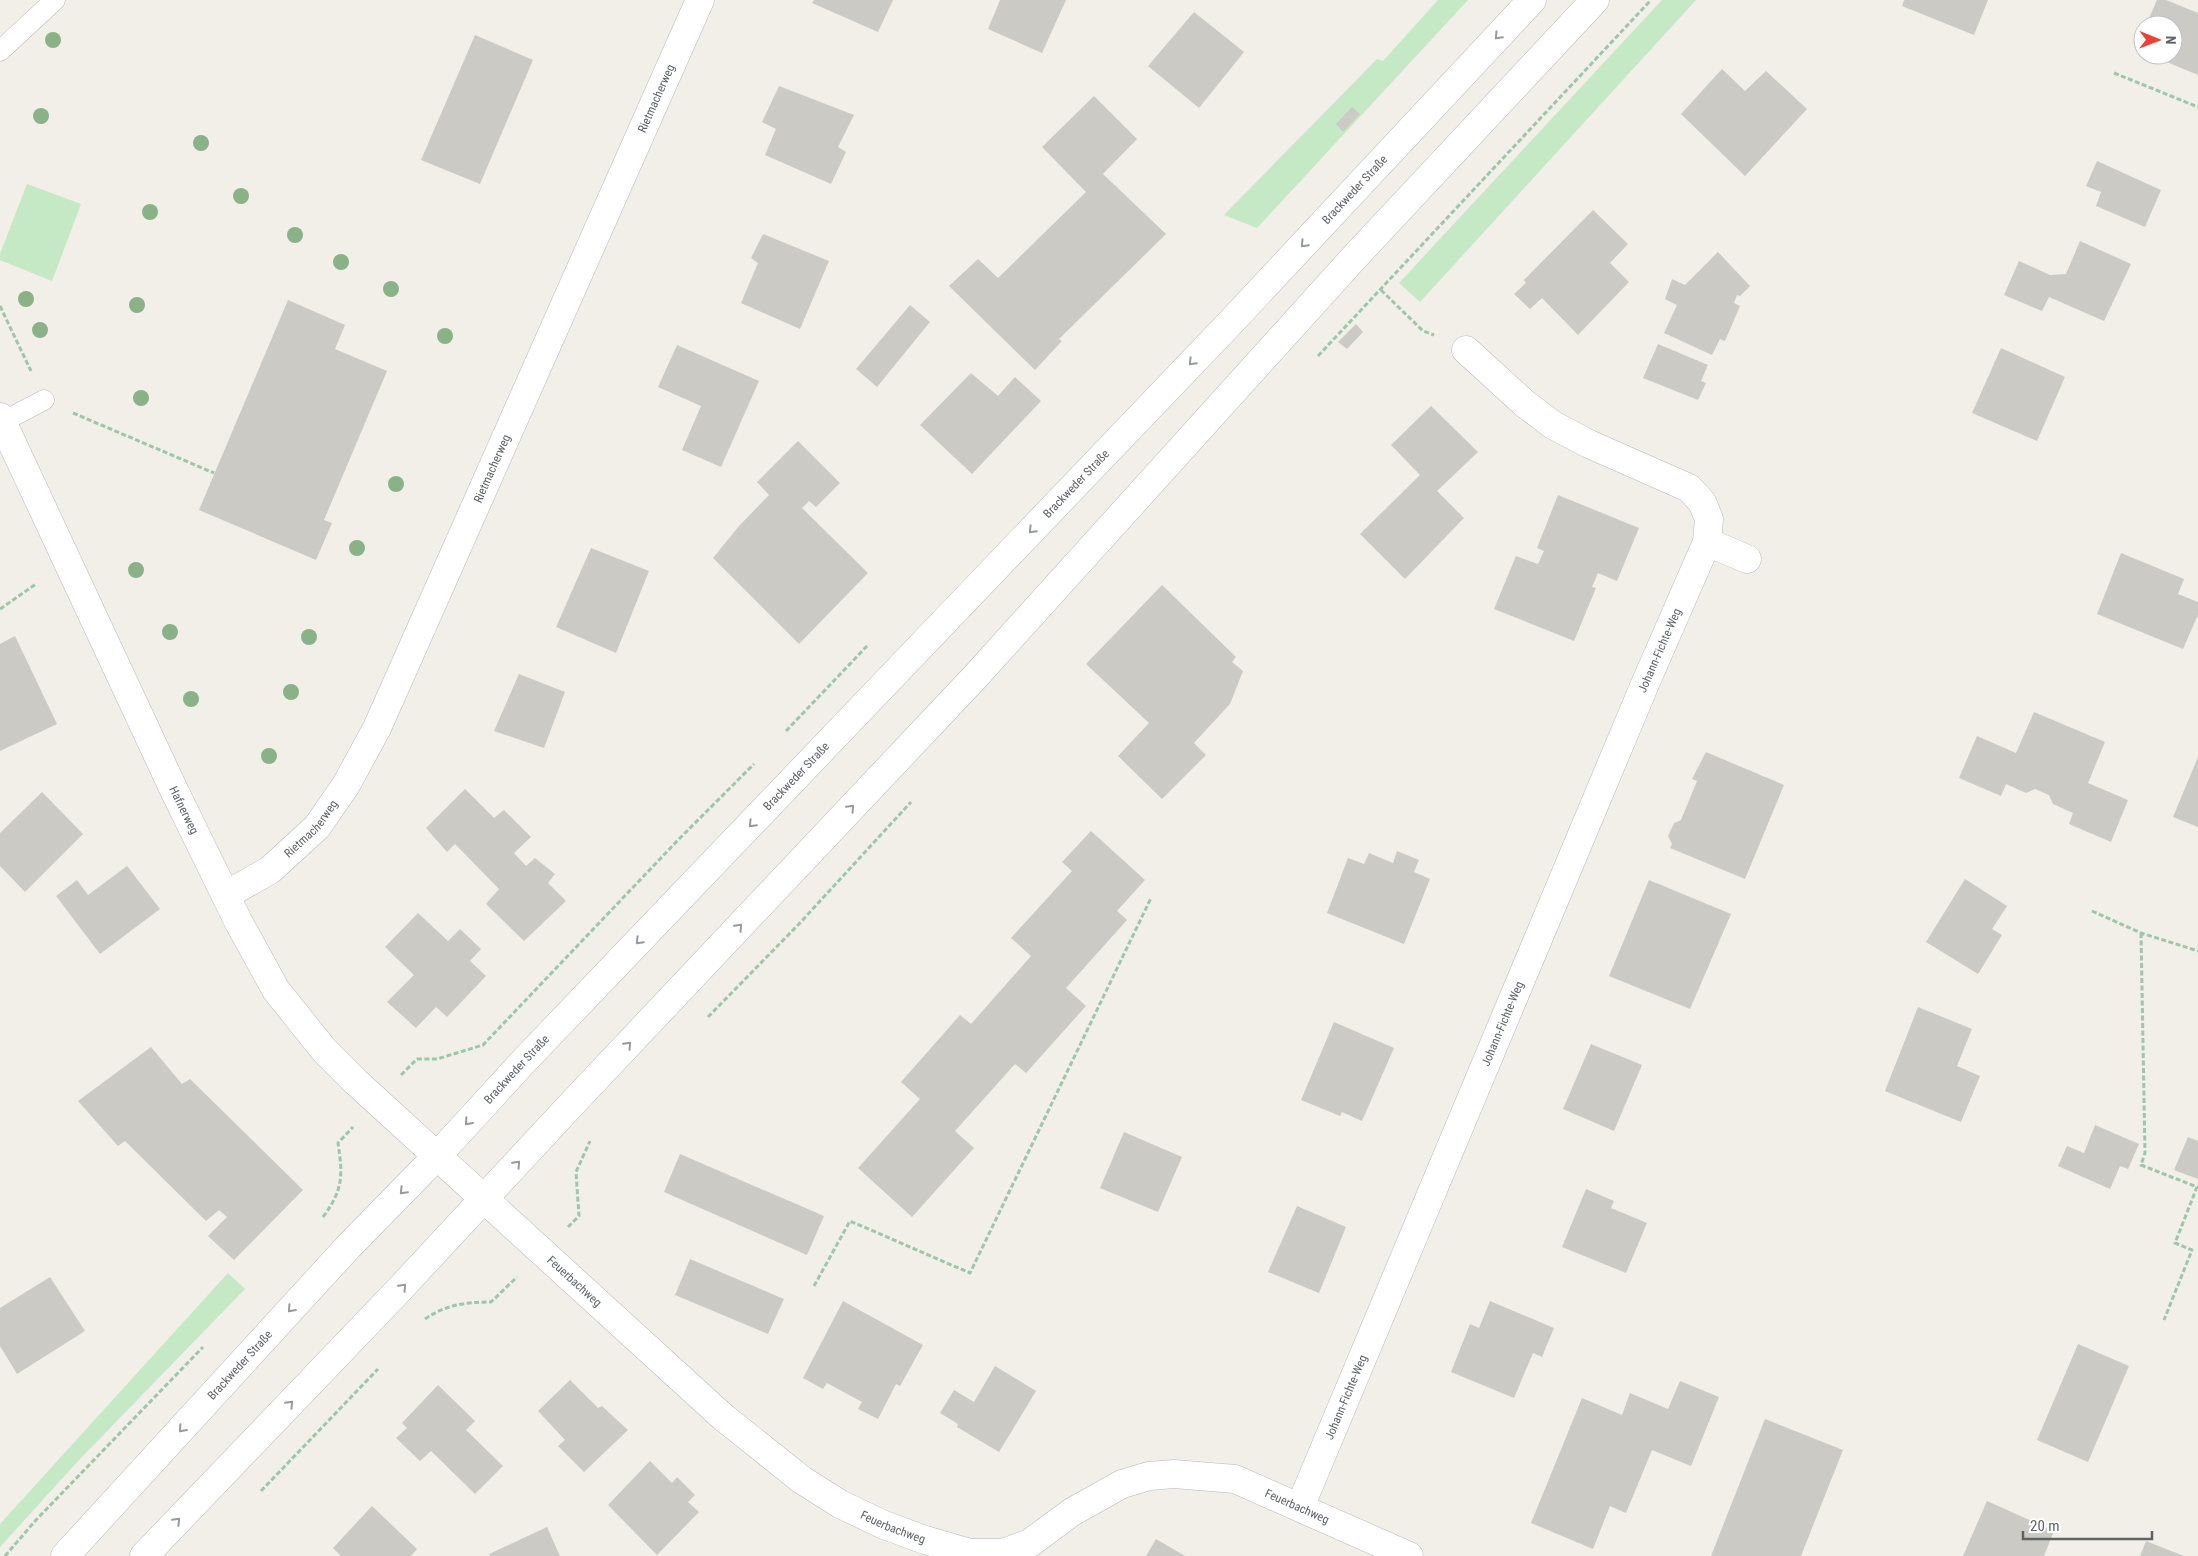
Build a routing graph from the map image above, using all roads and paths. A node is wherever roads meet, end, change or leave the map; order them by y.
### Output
1 (55, 0) edge
2 (700, 0) edge
3 (1532, 0) edge
4 (1595, 0) edge
5 (0, 51) edge
6 (2114, 74) dead end
7 (2198, 107) edge
8 (1380, 290) dead end
9 (1466, 350) joint
10 (44, 400) dead end
11 (1, 419) edge
12 (107, 427) dead end
13 (214, 473) dead end
14 (1707, 542) junction
15 (1748, 559) dead end
16 (67, 562) junction
17 (0, 609) edge
18 (872, 641) dead end
19 (780, 736) dead end
20 (761, 756) dead end
21 (226, 895) junction
22 (1151, 898) dead end
23 (2092, 911) dead end
24 (2141, 933) junction
25 (2198, 951) edge
26 (416, 1059) dead end
27 (338, 1143) dead end
28 (437, 1156) junction
29 (2198, 1187) edge
30 (484, 1199) junction
31 (320, 1220) dead end
32 (814, 1286) dead end
33 (491, 1302) dead end
34 (2164, 1320) dead end
35 (419, 1325) dead end
36 (207, 1343) dead end
37 (379, 1368) dead end
38 (259, 1493) dead end
39 (1300, 1507) junction
40 (970, 1555) edge
41 (5, 1556) edge
42 (65, 1556) edge
43 (144, 1556) edge
44 (1409, 1556) edge

1 - 5 lane
2 - 21 street, Rietmacherweg
3 -> 28 street, Brackweder Straße
30 -> 4 street
6 - 7 path
8 - 9 path
9 - 14 street, Johann-Fichte-Weg
10 - 11 lane
11 - 16 street, Hafnerweg
12 - 13 path
14 - 15 street
14 - 39 street, Johann-Fichte-Weg
16 - 17 path
16 - 21 street, Hafnerweg
18 - 19 path
20 - 26 path
21 - 28 street, Hafnerweg
22 - 32 path
23 - 24 path
24 - 25 path
24 - 29 path
27 - 31 path
28 - 30 street, Feuerbachweg
28 -> 42 street, Brackweder Straße
29 - 34 path
30 - 40 street, Feuerbachweg
43 -> 30 street
33 - 35 path
36 - 41 path
37 - 38 path
39 - 40 street, Feuerbachweg
39 - 44 street, Feuerbachweg

